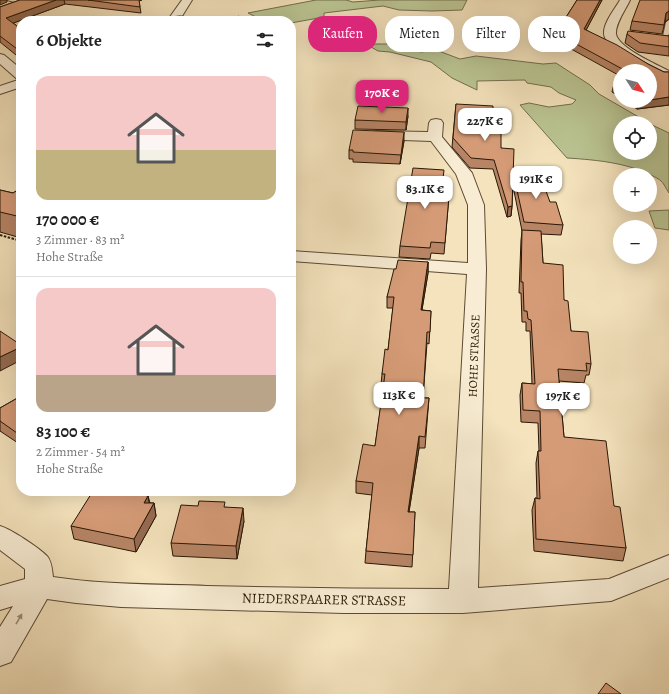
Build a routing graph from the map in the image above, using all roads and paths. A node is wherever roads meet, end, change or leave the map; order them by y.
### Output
1 (187, 0) edge
2 (625, 0) edge
3 (24, 1) edge
4 (8, 4) edge
5 (176, 16) edge
6 (669, 22) edge
7 (609, 33) junction
8 (625, 35) dead end
9 (663, 39) edge
10 (0, 58) edge
11 (16, 71) edge
12 (669, 76) edge
13 (16, 85) edge
14 (0, 90) edge
15 (362, 134) edge
16 (0, 235) edge
17 (16, 240) edge
18 (296, 256) edge
19 (477, 269) junction
20 (1, 540) edge
21 (669, 566) edge
22 (40, 586) junction
23 (0, 598) edge
24 (463, 601) junction
25 (0, 653) edge

1 - 5 street
2 - 7 street
3 - 4 street
6 - 9 lane
7 - 8 street
7 - 12 street
10 - 11 street
13 - 14 street
15 - 19 street, HOHE STRASSE
16 - 17 path
18 - 19 street
19 - 24 street, HOHE STRASSE
20 - 22 street
21 - 24 street, NIEDERSPAARER STRASSE
22 - 23 street
22 - 24 street, NIEDERSPAARER STRASSE
25 -> 22 street

